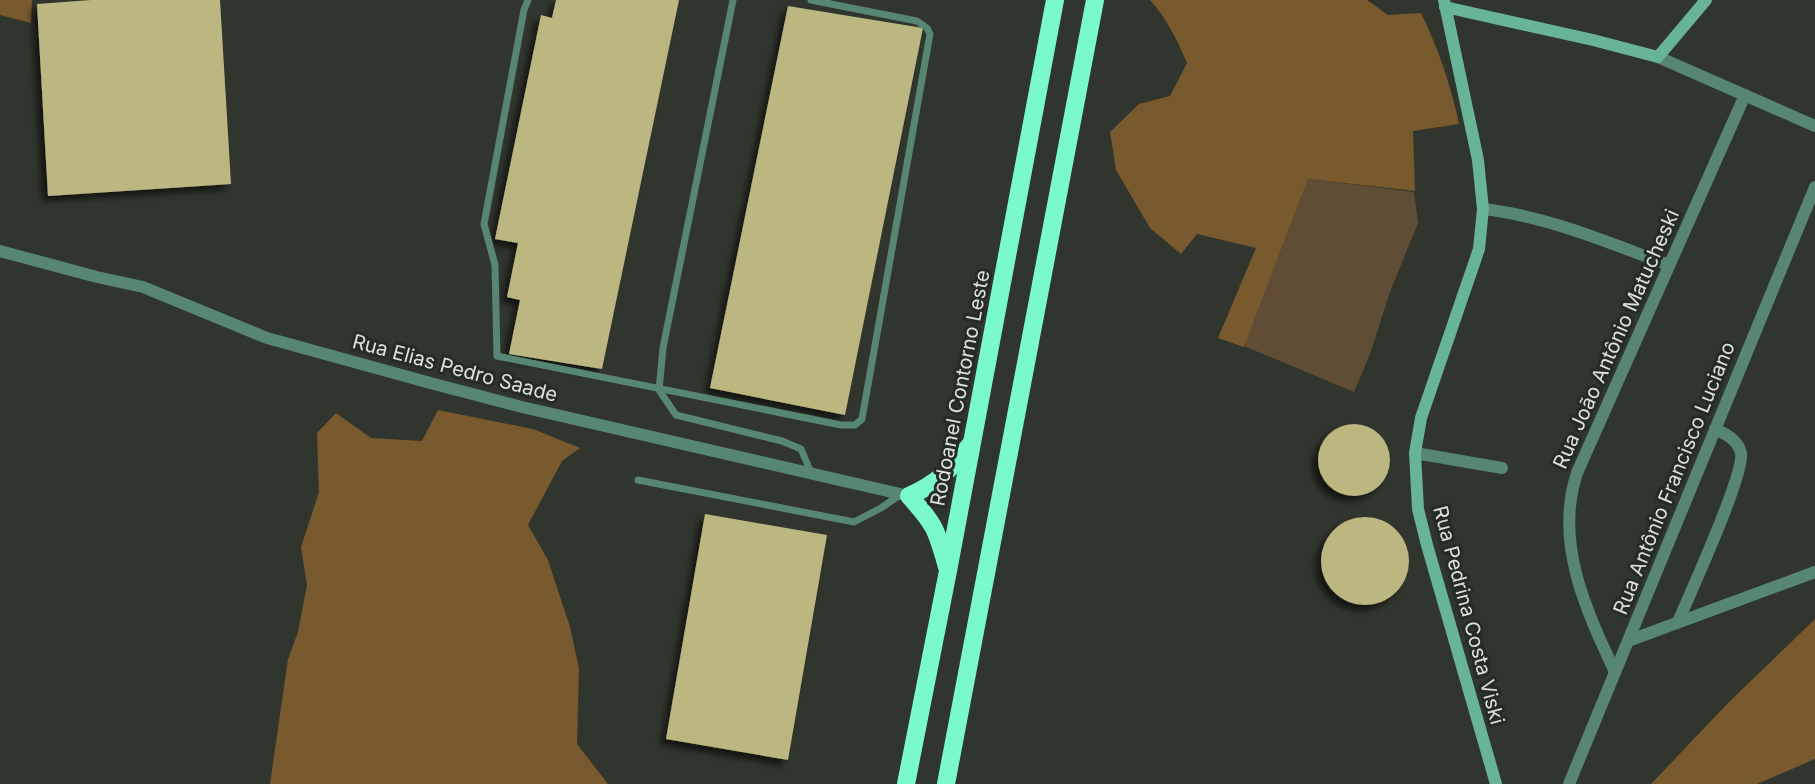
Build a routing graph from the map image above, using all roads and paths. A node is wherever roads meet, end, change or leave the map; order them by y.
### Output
1 (528, 0) edge
2 (733, 0) edge
3 (811, 0) edge
4 (1055, 0) edge
5 (1095, 0) edge
6 (1706, 0) edge
7 (1445, 4) edge
8 (1658, 57) junction
9 (1745, 95) junction
10 (1815, 126) edge
11 (1815, 187) edge
12 (1483, 209) junction
13 (0, 251) edge
14 (1669, 265) junction
15 (659, 390) junction
16 (1715, 429) junction
17 (972, 442) junction
18 (1415, 453) junction
19 (1502, 468) dead end
20 (812, 475) junction
21 (638, 480) dead end
22 (905, 495) junction
23 (948, 571) junction
24 (1815, 572) edge
25 (1678, 622) junction
26 (1628, 641) junction
27 (1615, 672) junction
28 (906, 784) edge
29 (946, 784) edge
30 (1496, 784) edge
31 (1569, 784) edge

1 - 15 lane
2 - 15 lane
3 - 15 lane
4 - 17 highway, Rodoanel Contorno Leste
5 - 29 highway
6 - 8 street
7 - 8 street
7 - 12 street, Rua Pedrina Costa Viski
8 - 9 street
9 - 10 street
9 - 14 street, Rua João Antônio Matucheski
11 - 16 street, Rua Antônio Francisco Luciano
12 - 14 street
12 - 18 street, Rua Pedrina Costa Viski
13 - 20 street, Rua Elias Pedro Saade
14 - 27 street, Rua João Antônio Matucheski
15 - 20 lane
16 - 25 street
16 - 26 street, Rua Antônio Francisco Luciano
17 - 22 highway
17 - 23 highway, Rodoanel Contorno Leste
18 - 19 street
18 - 30 street, Rua Pedrina Costa Viski
20 - 22 street, Rua Elias Pedro Saade
21 - 22 lane
22 - 23 highway
23 - 28 highway, Rodoanel Contorno Leste
24 - 25 street
25 - 26 street
26 - 27 street, Rua Antônio Francisco Luciano
27 - 31 street, Rua Antônio Francisco Luciano

